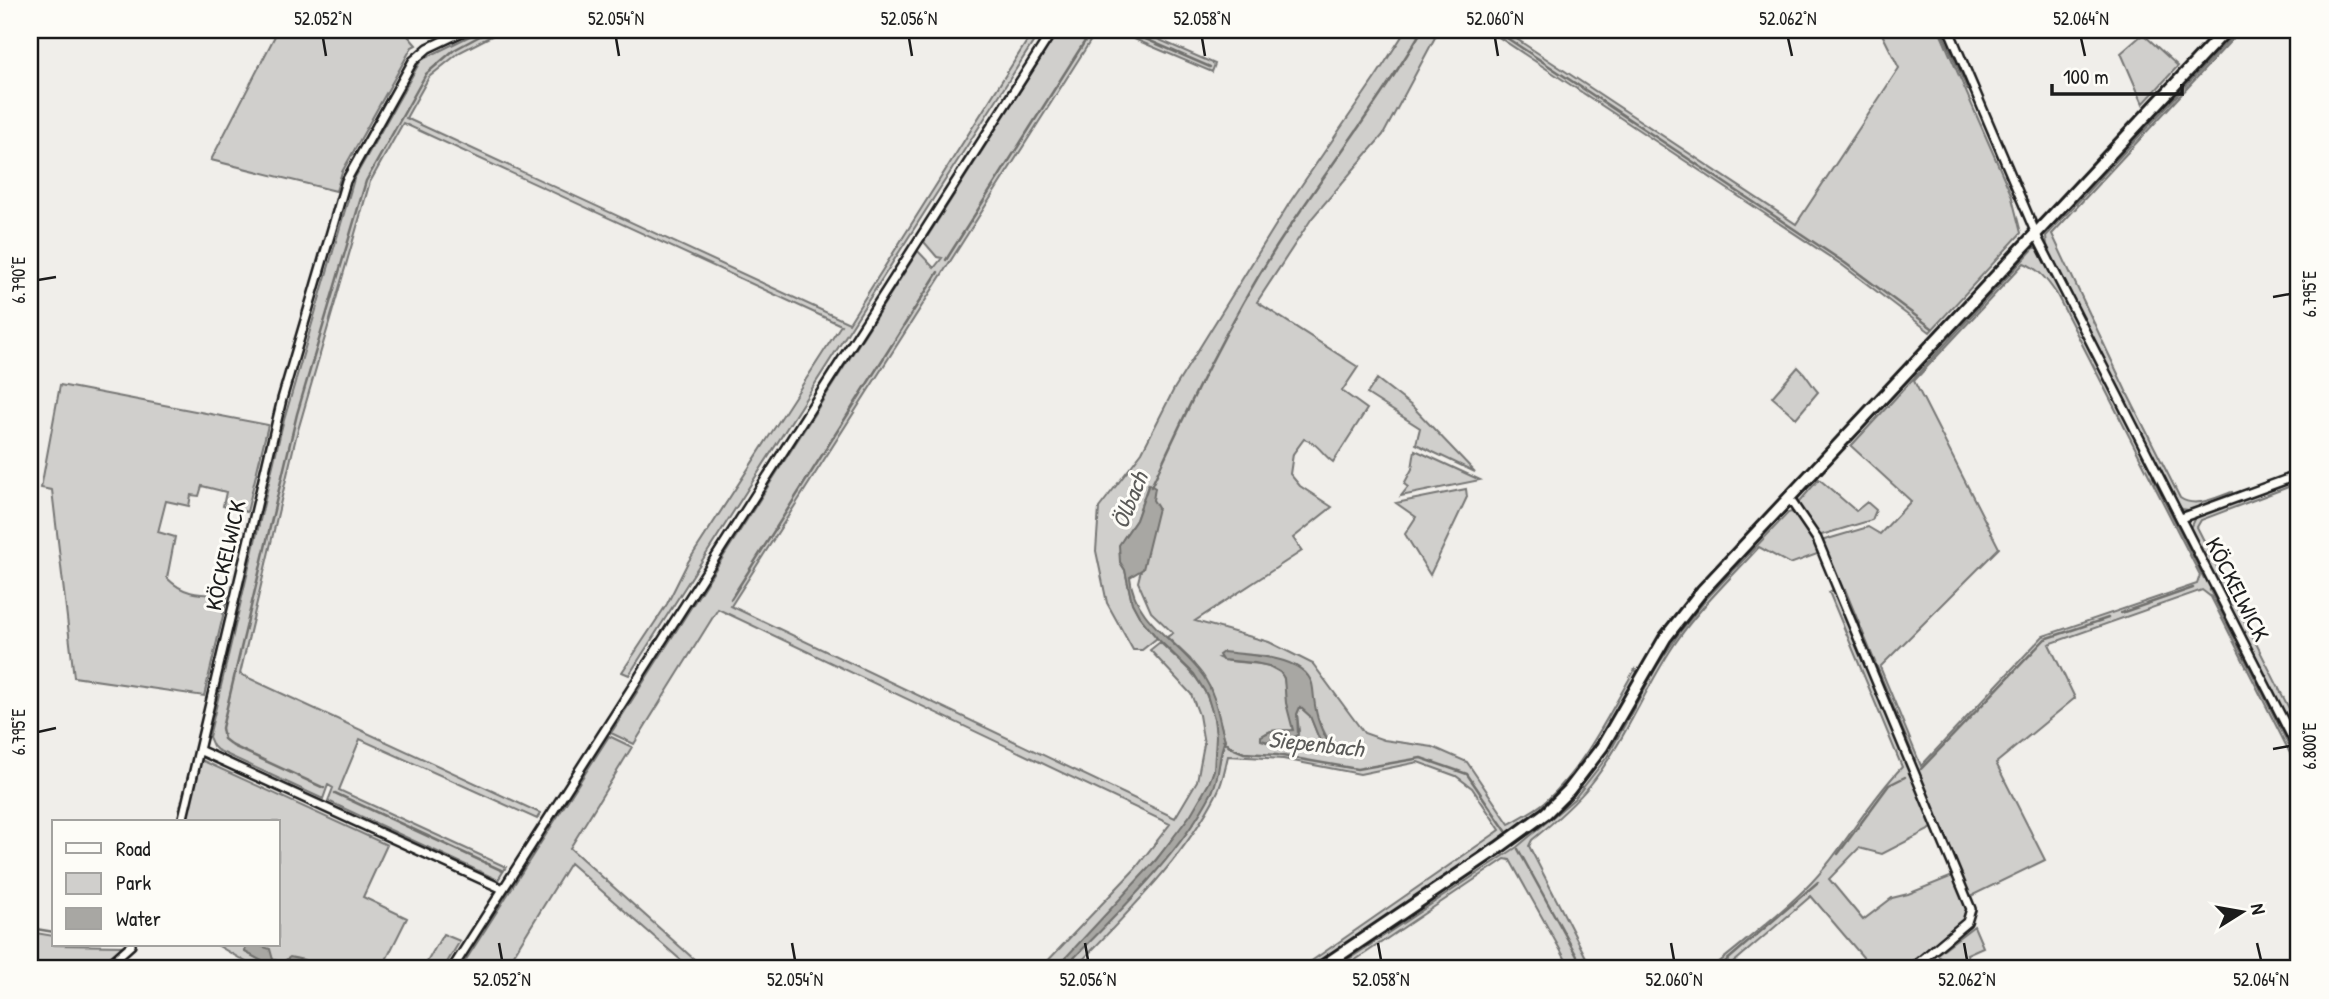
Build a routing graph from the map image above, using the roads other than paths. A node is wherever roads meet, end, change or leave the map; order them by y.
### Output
1 (466, 30) edge
2 (1053, 30) edge
3 (1949, 30) edge
4 (2226, 30) edge
5 (2036, 233) junction
6 (2299, 475) edge
7 (1788, 498) junction
8 (2181, 518) junction
9 (199, 750) junction
10 (2299, 751) edge
11 (182, 820) edge
12 (503, 890) junction
13 (130, 946) edge
14 (104, 969) edge
15 (453, 969) edge
16 (1318, 969) edge
17 (1911, 969) edge

1 - 9 street, KÖCKELWICK
2 - 12 street
3 - 5 street, KÖCKELWICK
4 - 5 main road
5 - 7 main road
5 - 8 street, KÖCKELWICK
6 - 8 street
7 - 16 main road
7 - 17 street
8 - 10 street, KÖCKELWICK
9 - 11 street, KÖCKELWICK
9 - 12 street
12 - 15 street
13 - 14 street

